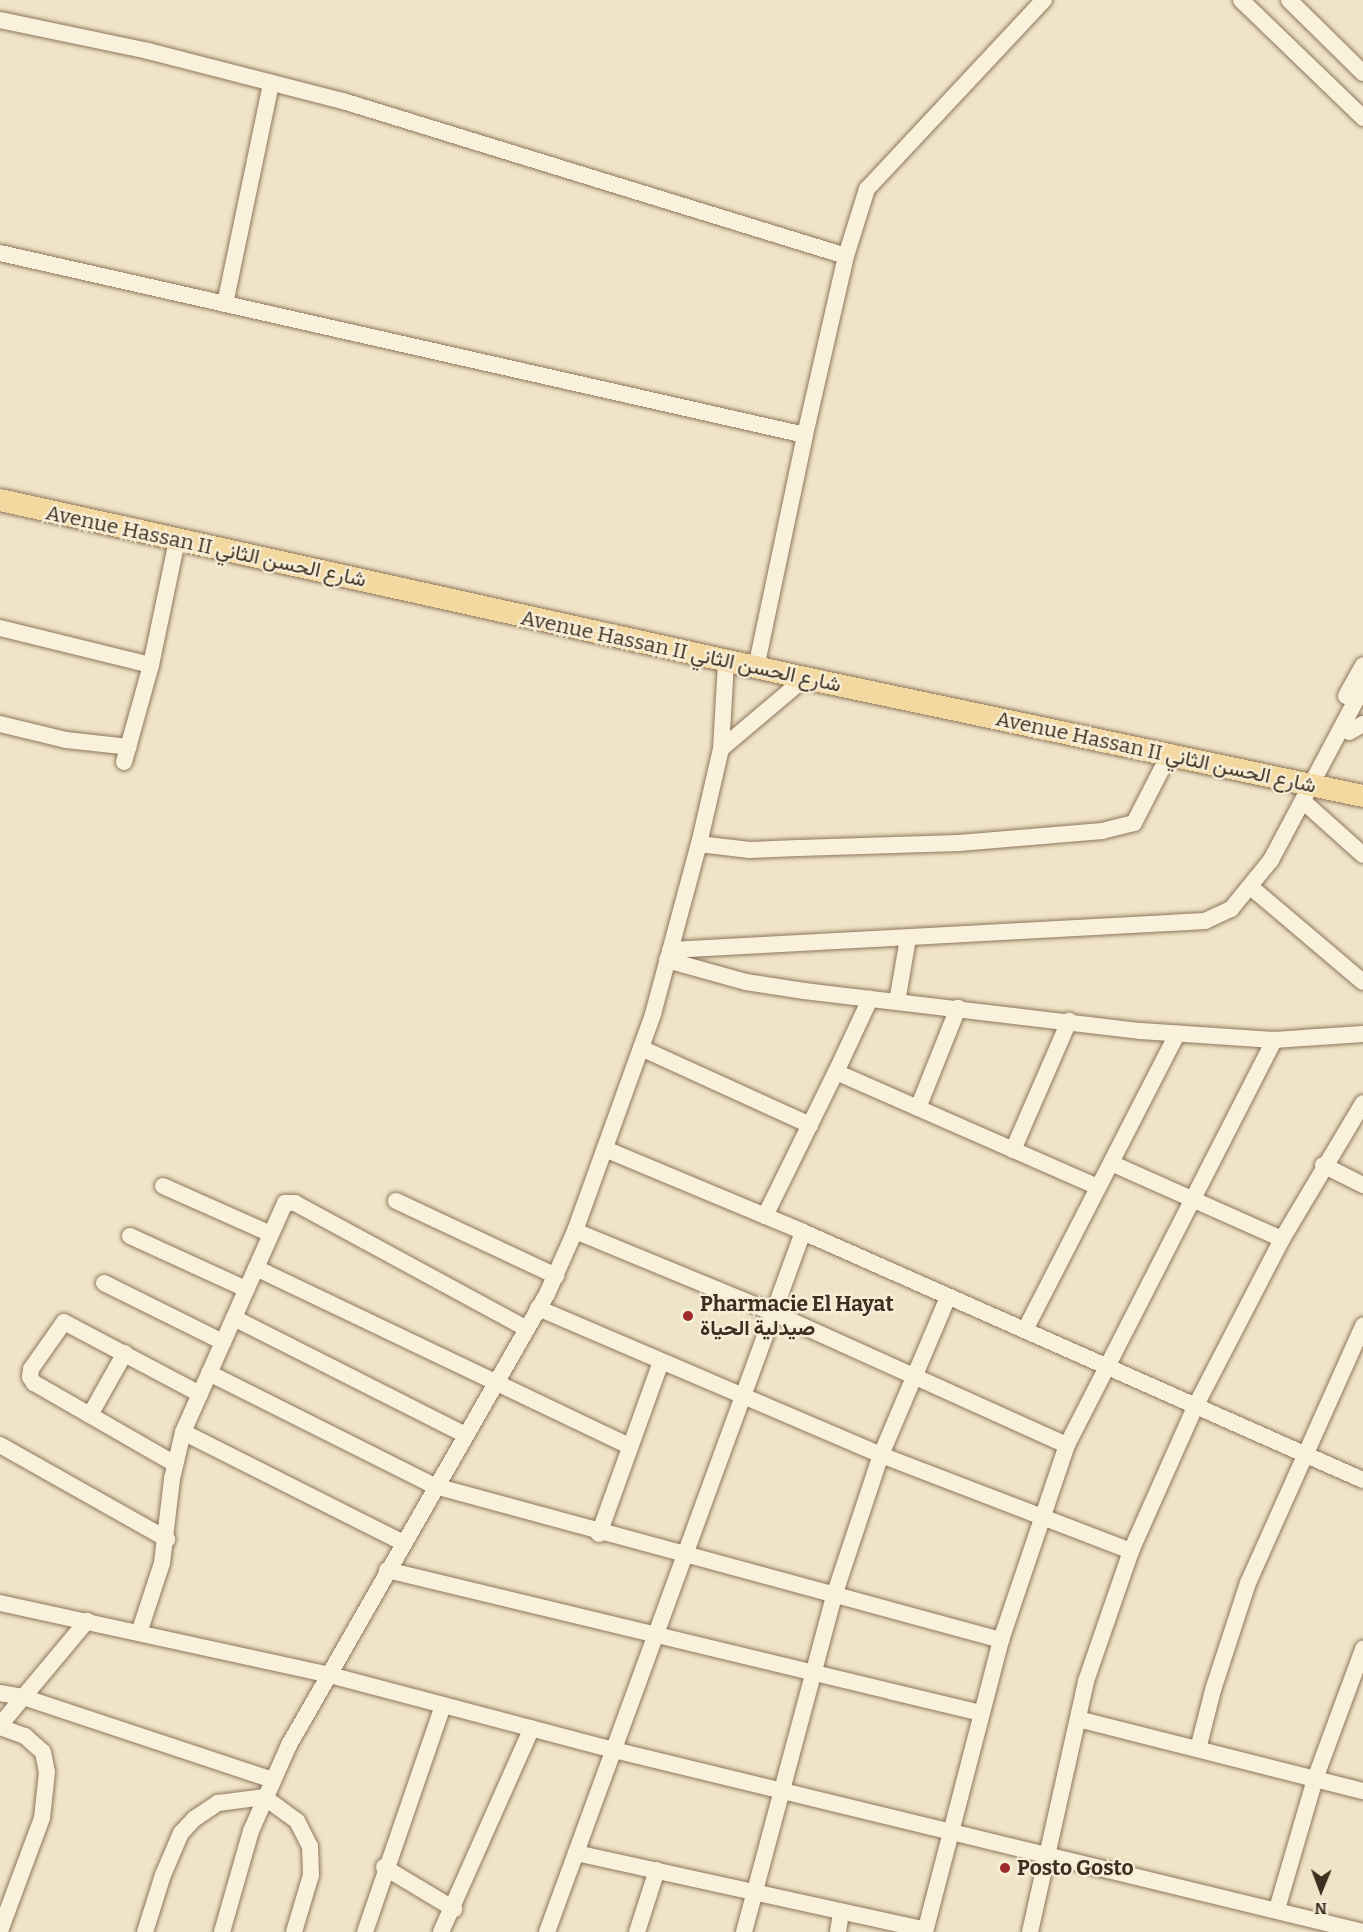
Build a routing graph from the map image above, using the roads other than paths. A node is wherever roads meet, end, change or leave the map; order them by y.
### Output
1 (1044, 0) edge
2 (1241, 0) edge
3 (1289, 0) edge
4 (0, 20) edge
5 (1363, 73) edge
6 (271, 83) junction
7 (1363, 118) edge
8 (0, 253) edge
9 (846, 256) junction
10 (225, 304) junction
11 (805, 435) junction
12 (0, 500) edge
13 (177, 541) junction
14 (0, 628) edge
15 (726, 661) junction
16 (151, 665) junction
17 (1363, 665) edge
18 (756, 668) junction
19 (805, 678) junction
20 (1363, 687) edge
21 (1363, 706) edge
22 (0, 724) edge
23 (1356, 728) edge
24 (721, 749) junction
25 (1170, 753) junction
26 (1324, 759) junction
27 (1308, 794) junction
28 (1363, 796) edge
29 (699, 844) junction
30 (1363, 855) edge
31 (1252, 888) junction
32 (908, 938) junction
33 (669, 955) junction
34 (1363, 981) edge
35 (870, 999) junction
36 (897, 1002) junction
37 (958, 1008) junction
38 (1069, 1022) junction
39 (1177, 1034) junction
40 (1363, 1034) edge
41 (1274, 1040) junction
42 (641, 1048) junction
43 (836, 1072) junction
44 (1363, 1103) edge
45 (918, 1108) junction
46 (810, 1125) junction
47 (605, 1149) junction
48 (1013, 1150) junction
49 (1111, 1163) junction
50 (1323, 1165) junction
51 (1363, 1185) edge
52 (163, 1186) dead end
53 (1098, 1187) junction
54 (1192, 1199) junction
55 (396, 1201) dead end
56 (765, 1216) junction
57 (575, 1231) junction
58 (803, 1232) junction
59 (271, 1234) junction
60 (130, 1236) dead end
61 (1281, 1239) junction
62 (256, 1268) junction
63 (556, 1276) junction
64 (104, 1283) dead end
65 (246, 1289) junction
66 (948, 1297) junction
67 (538, 1308) junction
68 (774, 1313) junction
69 (234, 1317) junction
70 (525, 1328) junction
71 (1025, 1330) junction
72 (1362, 1333) edge
73 (223, 1342) junction
74 (124, 1353) junction
75 (661, 1362) junction
76 (1105, 1366) junction
77 (210, 1373) junction
78 (913, 1373) junction
79 (494, 1382) junction
80 (743, 1393) junction
81 (200, 1395) junction
82 (1195, 1407) junction
83 (90, 1415) junction
84 (183, 1432) junction
85 (464, 1434) junction
86 (0, 1445) edge
87 (1067, 1445) junction
88 (630, 1446) junction
89 (881, 1455) junction
90 (1302, 1455) junction
91 (175, 1464) junction
92 (1363, 1480) edge
93 (435, 1486) junction
94 (1041, 1517) junction
95 (599, 1534) junction
96 (167, 1539) junction
97 (402, 1542) junction
98 (1131, 1551) junction
99 (686, 1553) junction
100 (387, 1570) junction
101 (835, 1593) junction
102 (0, 1603) edge
103 (87, 1621) junction
104 (139, 1633) junction
105 (656, 1635) junction
106 (1001, 1640) junction
107 (1363, 1648) edge
108 (813, 1672) junction
109 (330, 1675) junction
110 (0, 1693) edge
111 (23, 1697) junction
112 (443, 1705) junction
113 (981, 1713) junction
114 (1078, 1719) junction
115 (0, 1726) edge
116 (532, 1728) junction
117 (1198, 1749) junction
118 (614, 1750) junction
119 (1316, 1779) junction
120 (272, 1780) junction
121 (783, 1790) junction
122 (1363, 1791) edge
123 (264, 1797) junction
124 (949, 1829) junction
125 (576, 1853) junction
126 (1047, 1854) junction
127 (384, 1867) junction
128 (657, 1870) junction
129 (755, 1892) junction
130 (1277, 1908) junction
131 (454, 1909) junction
132 (841, 1913) junction
133 (0, 1931) edge
134 (925, 1931) edge
135 (145, 1932) edge
136 (222, 1932) edge
137 (294, 1932) edge
138 (365, 1932) edge
139 (441, 1932) edge
140 (547, 1932) edge
141 (637, 1932) edge
142 (744, 1932) edge
143 (838, 1932) edge
144 (1030, 1932) edge
145 (1363, 1932) edge

1 - 9 street
2 - 7 street
3 - 5 street
4 - 6 street
6 - 9 street
6 - 10 street
8 - 10 street
9 - 11 street
10 - 11 street
11 - 18 street
12 - 13 main road, Avenue Hassan II شارع الحسن الثاني
13 - 15 main road, Avenue Hassan II شارع الحسن الثاني
13 - 16 street
14 - 16 street
15 - 18 main road, Avenue Hassan II شارع الحسن الثاني
15 - 24 street
16 - 22 street
17 - 26 street
18 - 19 main road, Avenue Hassan II شارع الحسن الثاني
19 - 24 street
19 - 25 main road, Avenue Hassan II شارع الحسن الثاني
20 - 26 street
21 - 23 street
23 - 27 street
24 - 29 street
25 - 27 main road, Avenue Hassan II شارع الحسن الثاني
25 - 29 street
26 - 27 street
27 - 28 main road, Avenue Hassan II شارع الحسن الثاني
27 - 30 street
27 - 31 street
29 - 33 street
31 - 32 street
31 - 34 street
32 - 33 street
32 - 36 street
33 - 35 street
33 - 42 street
35 - 36 street
35 - 43 street
36 - 37 street
37 - 38 street
37 - 45 street
38 - 39 street
38 - 48 street
39 - 41 street
39 - 49 street
40 - 41 street
41 - 54 street
42 - 46 street
42 - 47 street
43 - 45 street
43 - 46 street
44 - 50 street
45 - 48 street
46 - 56 street
47 - 56 street
47 - 57 street
48 - 53 street
49 - 53 street
49 - 54 street
50 - 51 street
50 - 61 street
52 - 59 street
53 - 71 street
54 - 61 street
54 - 76 street
55 - 63 street
56 - 58 street
57 - 63 street
57 - 68 street
58 - 66 street
58 - 68 street
59 - 62 street
59 - 70 street
60 - 65 street
61 - 82 street
62 - 65 street
62 - 79 street
63 - 67 street
64 - 73 street
65 - 69 street
66 - 71 street
66 - 78 street
67 - 70 street
67 - 75 street
68 - 78 street
68 - 80 street
69 - 73 street
69 - 85 street
70 - 79 street
71 - 76 street
72 - 90 street
73 - 77 street
74 - 81 street
74 - 83 street
74 - 83 street
75 - 80 street
75 - 88 street
76 - 82 street
76 - 87 street
77 - 81 street
77 - 93 street
78 - 87 street
78 - 89 street
79 - 85 street
79 - 88 street
80 - 89 street
80 - 99 street
81 - 84 street
82 - 90 street
82 - 98 street
83 - 91 street
84 - 91 street
84 - 97 street
85 - 93 street
86 - 96 street
87 - 94 street
88 - 95 street
89 - 94 street
89 - 101 street
90 - 92 street
90 - 117 street
91 - 96 street
93 - 95 street
93 - 97 street
94 - 98 street
94 - 106 street
95 - 99 street
96 - 104 street
97 - 100 street
98 - 114 street
99 - 101 street
99 - 105 street
100 - 105 street
100 - 109 street
101 - 106 street
101 - 108 street
102 - 103 street
103 - 104 street
103 - 111 street
104 - 109 street
105 - 108 street
105 - 118 street
106 - 113 street
107 - 119 street
108 - 113 street
108 - 121 street
109 - 112 street
109 - 120 street
110 - 111 street
111 - 115 street
111 - 120 street
112 - 116 street
112 - 127 street
113 - 124 street
114 - 117 street
114 - 126 street
115 - 133 street
116 - 118 street
116 - 131 street
117 - 119 street
118 - 121 street
118 - 125 street
119 - 122 street
119 - 130 street
120 - 123 street
121 - 124 street
121 - 129 street
123 - 135 street
123 - 136 street
123 - 137 street
124 - 126 street
124 - 134 street
125 - 128 street
125 - 140 street
126 - 130 street
126 - 144 street
127 - 131 street
127 - 138 street
128 - 129 street
128 - 141 street
129 - 132 street
129 - 142 street
130 - 145 street
131 - 139 street
132 - 134 street
132 - 143 street

